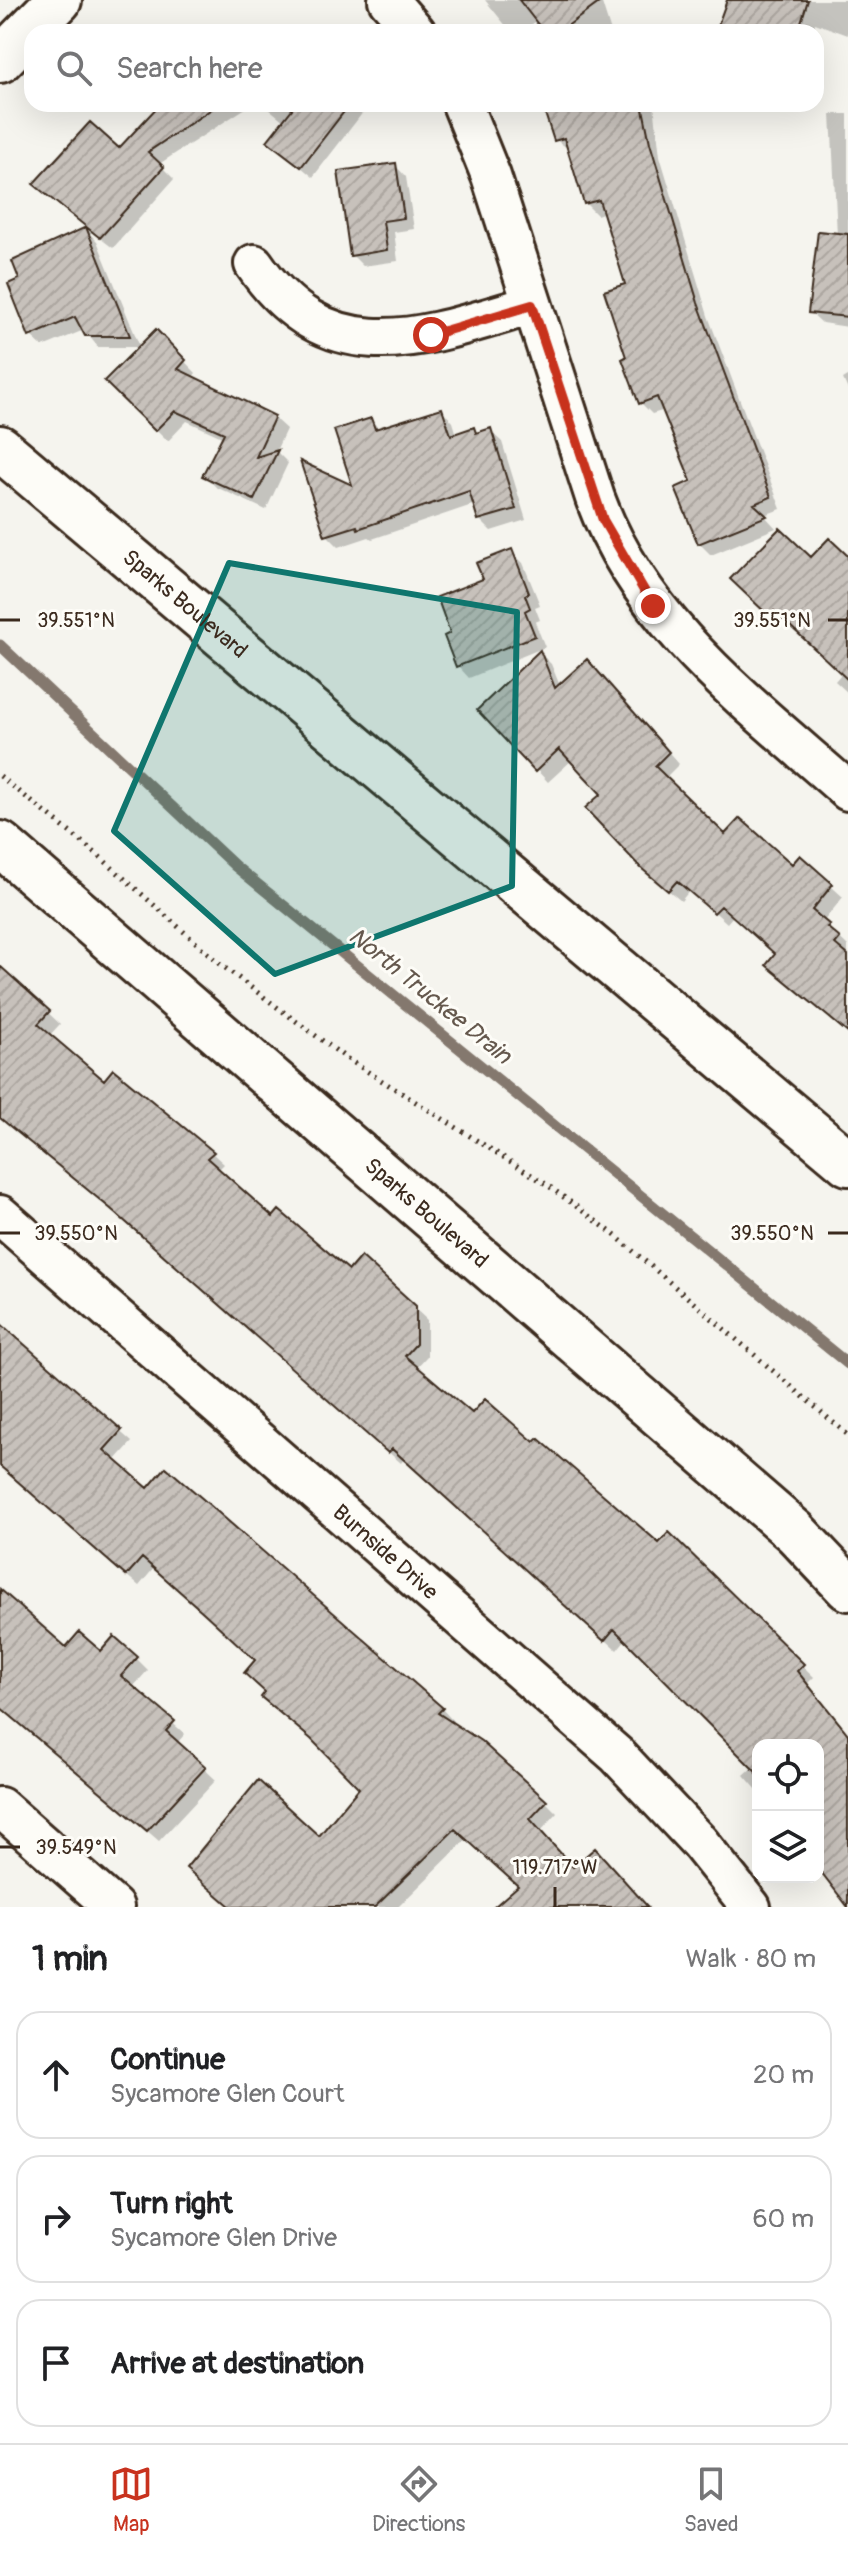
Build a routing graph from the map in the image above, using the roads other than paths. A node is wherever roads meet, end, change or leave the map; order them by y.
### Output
1 (59, 0) edge
2 (388, 0) edge
3 (35, 24) edge
4 (409, 24) edge
5 (24, 36) edge
6 (0, 60) edge
7 (465, 112) edge
8 (254, 264) dead end
9 (532, 305) junction
10 (0, 448) edge
11 (848, 791) edge
12 (0, 844) edge
13 (848, 1163) edge
14 (0, 1215) edge
15 (848, 1588) edge
16 (0, 1807) edge
17 (114, 1907) edge
18 (751, 1907) edge

1 - 3 main road
2 - 4 street
5 - 6 main road
7 - 9 street
8 - 9 street
9 - 11 street
10 - 13 main road, Sparks Boulevard
12 - 15 main road, Sparks Boulevard
14 - 18 street, Burnside Drive
16 - 17 street

